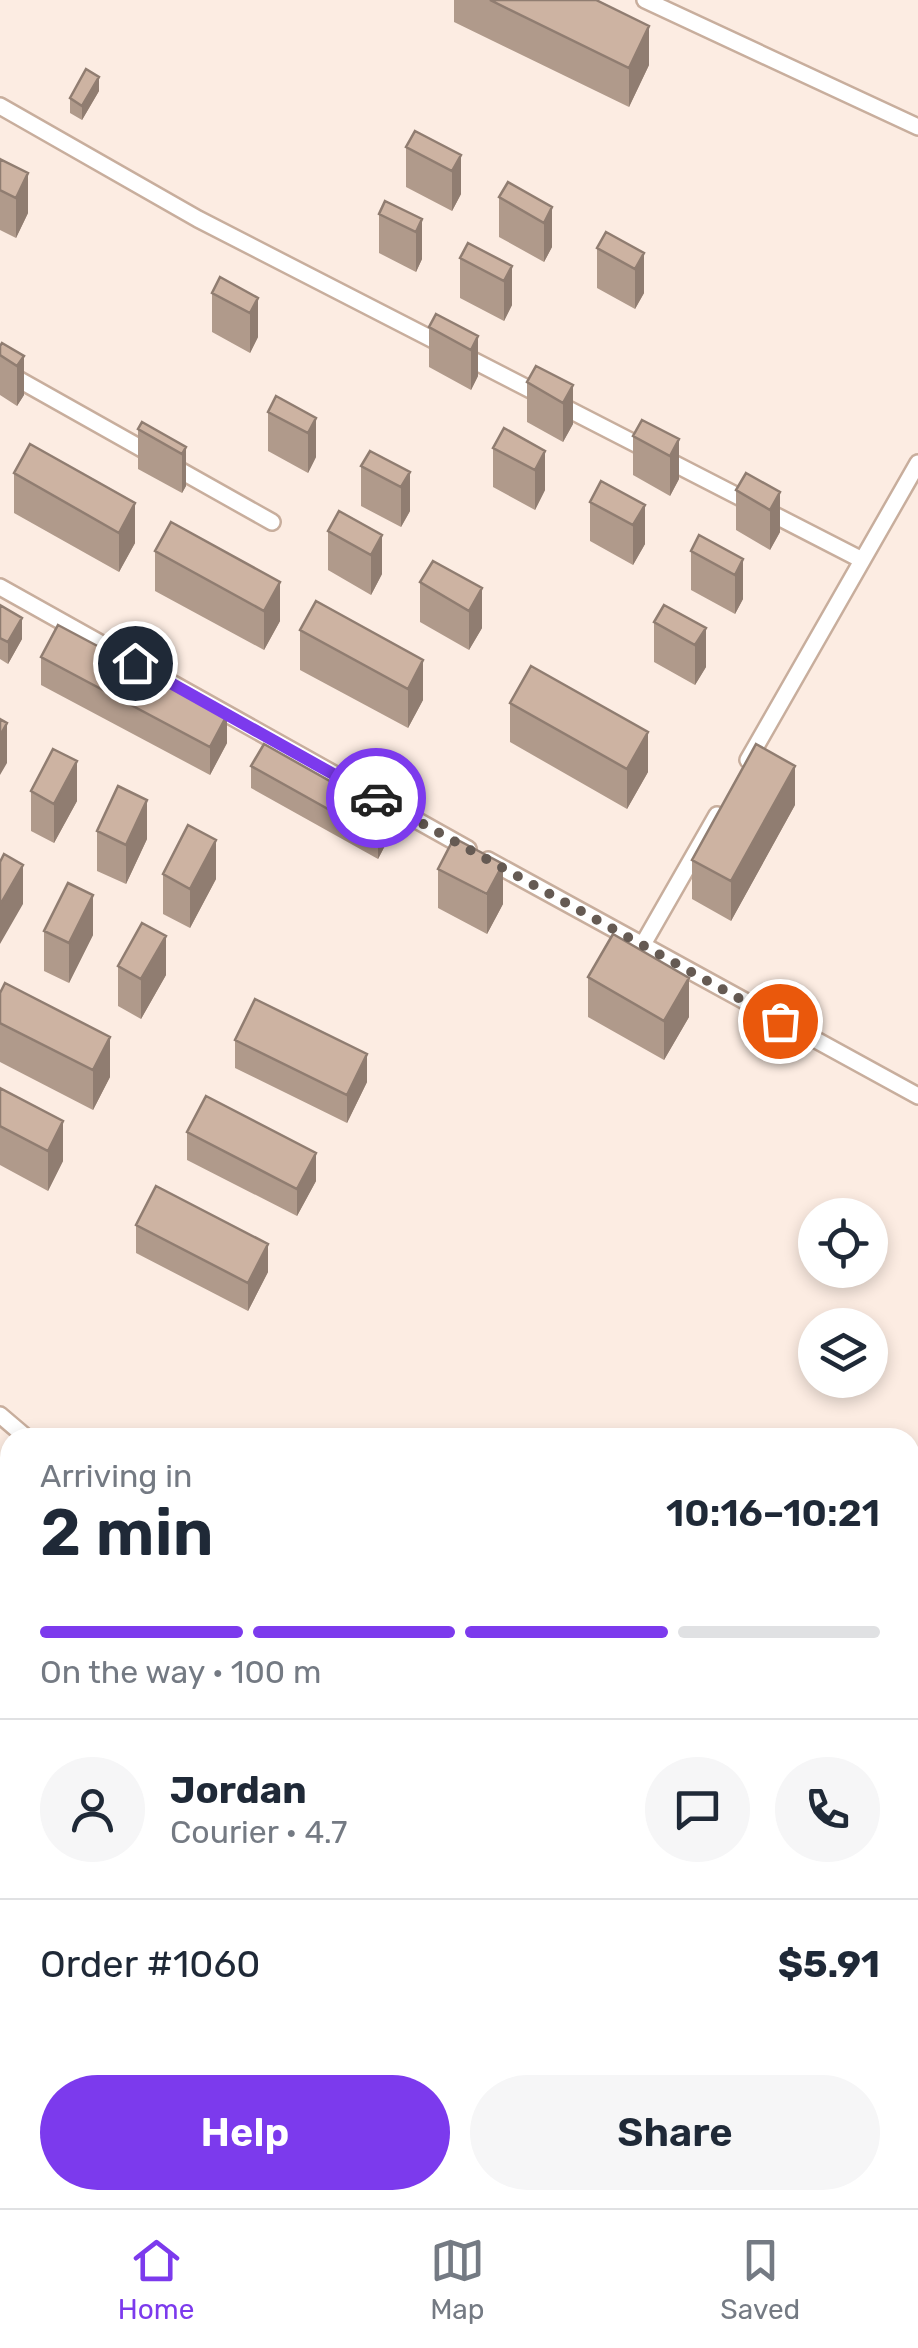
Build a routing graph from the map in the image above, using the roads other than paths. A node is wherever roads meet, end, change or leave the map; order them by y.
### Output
1 (645, 0) edge
2 (0, 106) edge
3 (918, 127) edge
4 (0, 370) edge
5 (918, 463) edge
6 (272, 522) dead end
7 (862, 560) junction
8 (0, 587) edge
9 (738, 778) edge
10 (728, 795) edge
11 (642, 946) junction
12 (918, 1096) edge

1 - 3 street
2 - 7 street
4 - 6 street
5 - 7 street
7 - 9 street
8 - 11 street
10 - 11 street
11 - 12 street

